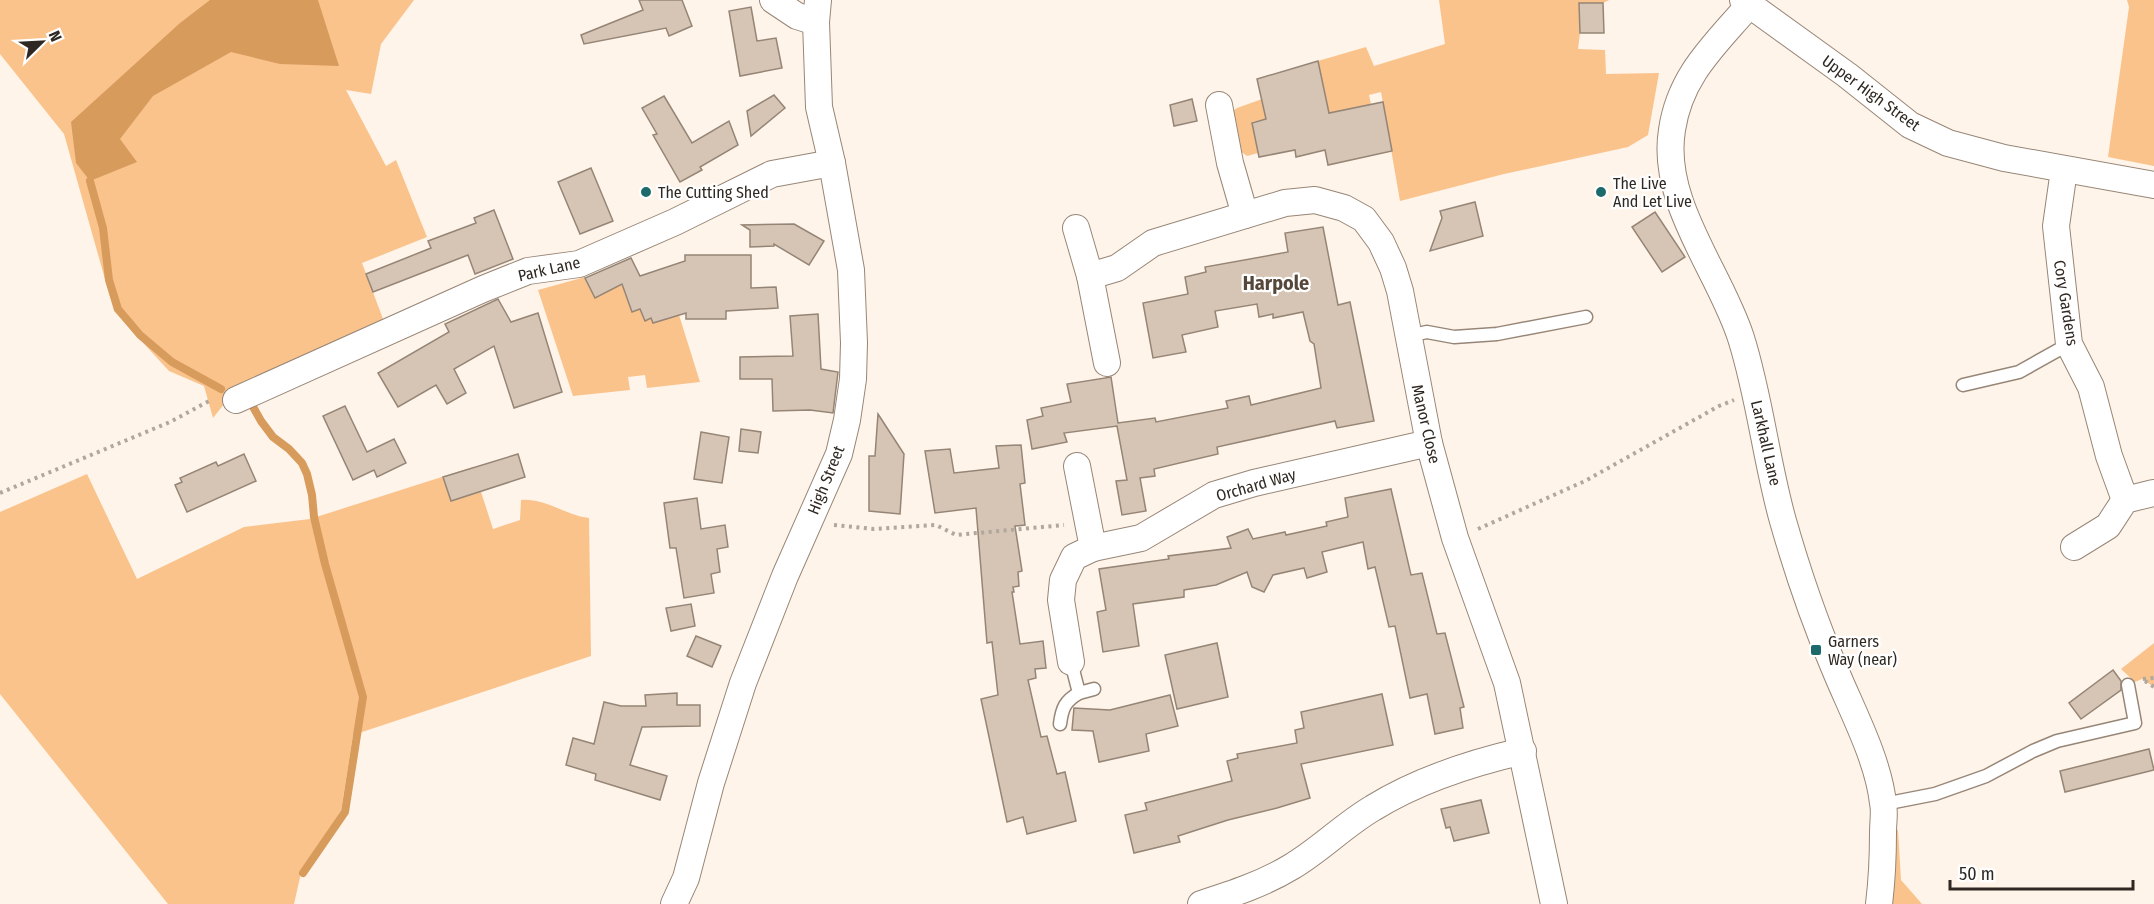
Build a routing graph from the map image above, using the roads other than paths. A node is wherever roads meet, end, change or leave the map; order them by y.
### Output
1 (773, 0) edge
2 (1746, 3) edge
3 (817, 11) edge
4 (1219, 105) dead end
5 (832, 163) junction
6 (2064, 170) junction
7 (2154, 185) edge
8 (1245, 215) junction
9 (1076, 228) dead end
10 (1090, 276) junction
11 (1586, 317) dead end
12 (1407, 336) junction
13 (2069, 344) junction
14 (1107, 363) dead end
15 (1963, 385) dead end
16 (236, 400) road end
17 (1429, 443) junction
18 (1077, 466) dead end
19 (2152, 493) dead end
20 (2125, 500) junction
21 (1093, 548) junction
22 (2074, 548) dead end
23 (1071, 662) joint
24 (2128, 685) dead end
25 (1094, 689) dead end
26 (1079, 693) junction
27 (1060, 723) dead end
28 (1523, 751) junction
29 (1884, 804) junction
30 (674, 904) edge
31 (1201, 904) edge
32 (1554, 904) edge
33 (1879, 904) edge

1 - 3 street
2 - 6 street, Upper High Street
2 - 29 street, Larkhall Lane
3 - 5 street, High Street
4 - 8 street
5 - 16 street, Park Lane
5 - 30 street, High Street
6 - 7 street, Upper High Street
6 - 13 street, Cory Gardens
8 - 10 street, Manor Close
8 - 12 street, Manor Close
9 - 10 street
10 - 14 street
11 - 12 lane
12 - 17 street, Manor Close
13 - 15 lane
13 - 20 street, Cory Gardens
17 - 21 street, Orchard Way
17 - 28 street, Manor Close
18 - 21 street
19 - 20 street
20 - 22 street
21 - 23 street, Orchard Way
23 - 26 lane
24 - 29 lane
25 - 26 lane
26 - 27 lane
28 - 31 street
28 - 32 street, Manor Close
29 - 33 street, Larkhall Lane

